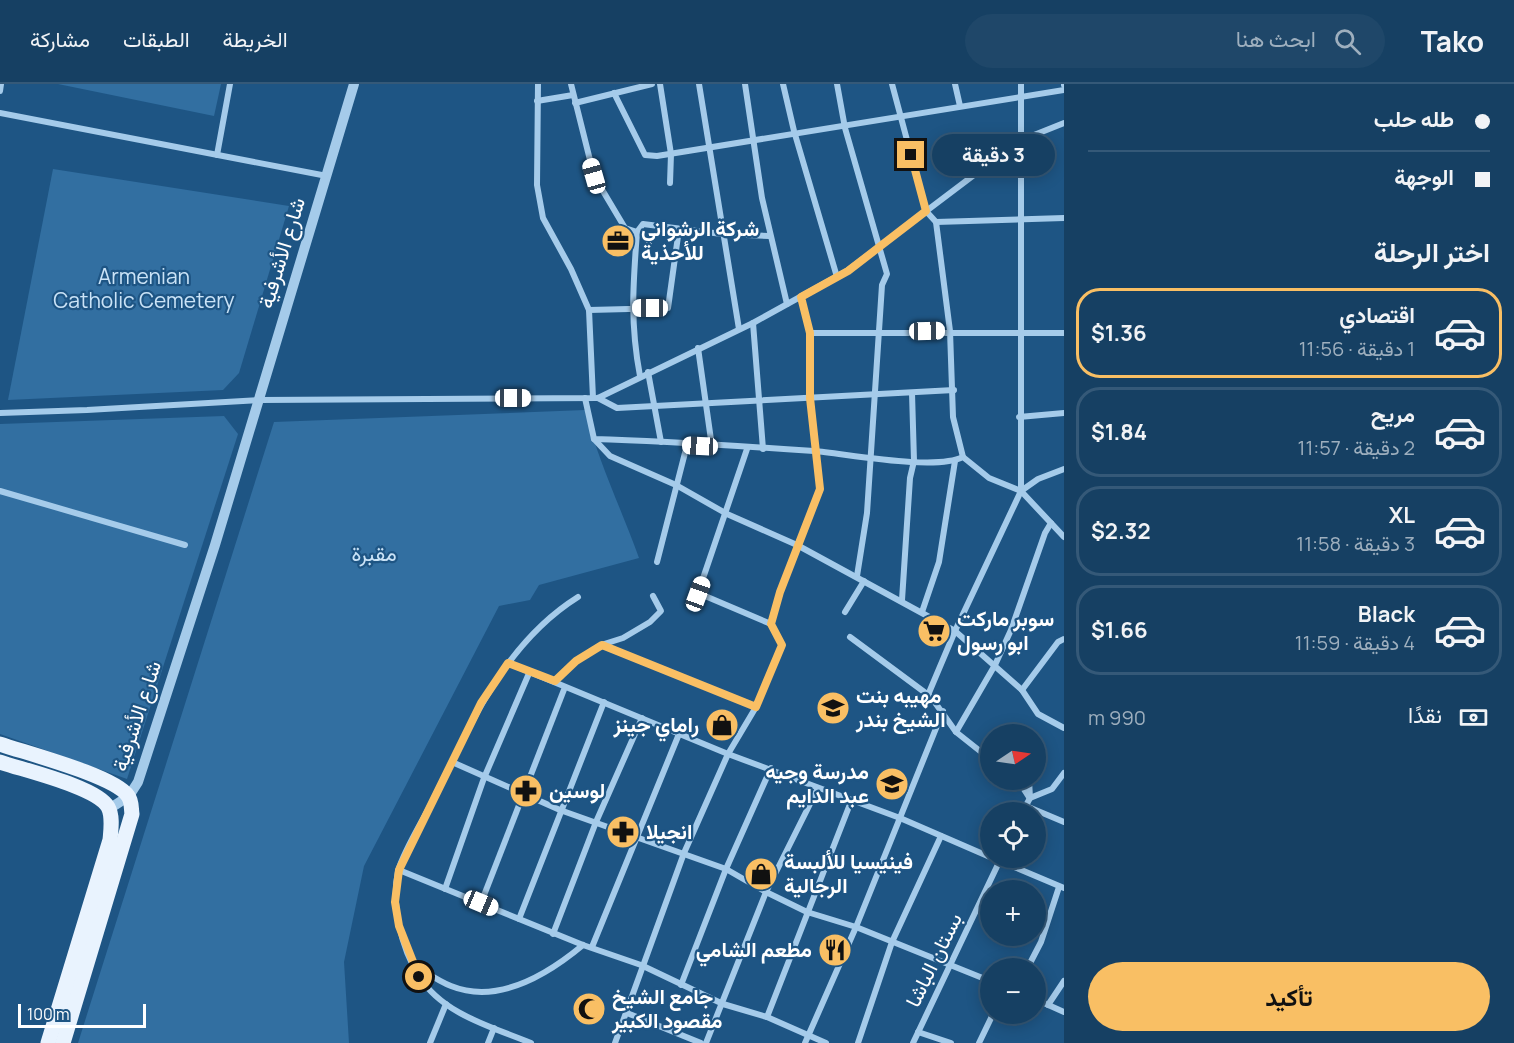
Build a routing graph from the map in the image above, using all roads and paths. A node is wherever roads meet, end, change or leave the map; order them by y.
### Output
1 (1, 84) edge
2 (230, 84) edge
3 (354, 84) edge
4 (538, 84) edge
5 (571, 84) edge
6 (652, 84) edge
7 (660, 84) edge
8 (699, 84) edge
9 (745, 84) edge
10 (783, 84) edge
11 (837, 84) edge
12 (892, 84) edge
13 (955, 84) edge
14 (1021, 84) edge
15 (1064, 90) edge
16 (0, 91) edge
17 (614, 93) junction
18 (573, 95) junction
19 (1023, 99) junction
20 (537, 101) junction
21 (575, 103) junction
22 (960, 106) junction
23 (0, 113) edge
24 (901, 117) junction
25 (1064, 123) edge
26 (845, 128) junction
27 (798, 136) junction
28 (1019, 141) junction
29 (755, 142) junction
30 (709, 148) junction
31 (671, 154) junction
32 (217, 155) junction
33 (327, 176) junction
34 (670, 183) dead end
35 (926, 211) junction
36 (1064, 218) edge
37 (1019, 220) junction
38 (936, 222) junction
39 (679, 229) junction
40 (637, 232) junction
41 (722, 234) junction
42 (769, 236) junction
43 (879, 246) junction
44 (837, 277) junction
45 (801, 297) junction
46 (787, 304) junction
47 (631, 308) junction
48 (589, 310) junction
49 (753, 323) junction
50 (739, 329) junction
51 (950, 331) junction
52 (880, 332) junction
53 (810, 333) junction
54 (1064, 333) edge
55 (1021, 334) junction
56 (698, 348) junction
57 (648, 372) junction
58 (640, 376) junction
59 (954, 390) junction
60 (912, 393) junction
61 (876, 395) junction
62 (592, 398) junction
63 (810, 398) junction
64 (260, 400) junction
65 (760, 401) junction
66 (707, 403) junction
67 (655, 406) junction
68 (0, 413) edge
69 (1064, 413) edge
70 (1019, 417) junction
71 (594, 439) junction
72 (661, 442) junction
73 (687, 445) junction
74 (712, 447) junction
75 (747, 449) junction
76 (764, 449) junction
77 (815, 452) junction
78 (870, 457) junction
79 (963, 457) junction
80 (914, 461) junction
81 (956, 461) junction
82 (1064, 469) edge
83 (676, 485) junction
84 (0, 491) edge
85 (1021, 491) junction
86 (727, 514) junction
87 (1051, 523) junction
88 (1064, 537) edge
89 (185, 545) dead end
90 (797, 545) junction
91 (657, 562) dead end
92 (856, 576) junction
93 (864, 580) junction
94 (653, 596) dead end
95 (578, 597) dead end
96 (902, 600) junction
97 (845, 612) dead end
98 (922, 612) junction
99 (771, 624) junction
100 (955, 631) junction
101 (850, 637) dead end
102 (1064, 639) edge
103 (602, 645) junction
104 (508, 663) junction
105 (995, 665) junction
106 (530, 671) junction
107 (555, 681) junction
108 (565, 687) junction
109 (1022, 690) junction
110 (928, 695) junction
111 (604, 702) junction
112 (756, 707) junction
113 (943, 711) junction
114 (642, 718) junction
115 (1064, 728) edge
116 (956, 732) junction
117 (679, 734) junction
118 (0, 744) edge
119 (980, 751) edge
120 (728, 754) junction
121 (0, 762) edge
122 (452, 762) junction
123 (771, 768) junction
124 (1064, 773) edge
125 (484, 778) junction
126 (818, 788) junction
127 (1025, 790) edge
128 (1030, 790) edge
129 (522, 793) junction
130 (129, 796) junction
131 (1030, 798) junction
132 (852, 799) junction
133 (1028, 802) edge
134 (109, 808) junction
135 (560, 810) junction
136 (1046, 817) edge
137 (900, 818) junction
138 (596, 822) junction
139 (1064, 822) edge
140 (941, 836) junction
141 (636, 839) junction
142 (980, 852) edge
143 (684, 853) junction
144 (992, 868) edge
145 (1018, 868) edge
146 (726, 869) junction
147 (399, 870) junction
148 (1061, 887) edge
149 (445, 889) junction
150 (765, 892) junction
151 (481, 903) junction
152 (807, 912) junction
153 (519, 919) junction
154 (856, 927) junction
155 (553, 934) junction
156 (892, 942) junction
157 (583, 945) junction
158 (592, 947) junction
159 (1033, 958) edge
160 (414, 965) junction
161 (641, 965) junction
162 (950, 965) junction
163 (980, 977) edge
164 (1064, 981) edge
165 (681, 985) junction
166 (723, 1004) junction
167 (446, 1005) junction
168 (1048, 1005) joint
169 (1064, 1012) edge
170 (627, 1013) junction
171 (767, 1017) junction
172 (989, 1024) edge
173 (494, 1028) junction
174 (918, 1032) junction
175 (806, 1040) edge
176 (48, 1043) edge
177 (63, 1043) edge
178 (430, 1043) edge
179 (488, 1043) edge
180 (531, 1043) edge
181 (615, 1043) edge
182 (701, 1043) edge
183 (706, 1043) edge
184 (826, 1043) edge
185 (858, 1043) edge
186 (913, 1043) edge
187 (951, 1043) edge
188 (980, 1043) edge

1 - 16 street
2 - 32 street
3 - 33 street, شارع الأشرفية
4 - 20 street
5 - 18 street
6 - 17 street
7 - 31 street
8 - 30 street
9 - 29 street
10 - 27 street
11 - 26 street
12 - 24 street
13 - 22 street
14 - 19 street
15 - 19 street
17 - 21 street
17 - 31 street
18 - 20 street
18 - 21 street
19 - 22 street
19 - 28 street
20 - 48 street
21 - 40 street
22 - 24 street
23 - 32 street
24 - 26 street
24 - 35 street
25 - 28 street
26 - 27 street
26 - 43 street
27 - 29 street
27 - 44 street
28 - 35 street
28 - 37 street
29 - 30 street
29 - 42 street
30 - 31 street
30 - 41 street
31 - 34 street
32 - 33 street
33 - 64 street, شارع الأشرفية
35 - 38 street
35 - 43 street
36 - 37 street
37 - 38 street
37 - 55 street
38 - 51 street
39 - 40 street
39 - 41 street
39 - 47 street
40 - 47 street
41 - 42 street
41 - 50 street
42 - 46 street
43 - 44 street
43 - 52 street
44 - 45 street
45 - 46 street
45 - 53 street
46 - 49 street
47 - 48 street
47 - 58 street
48 - 62 street
49 - 50 street
49 - 65 street
50 - 56 street
51 - 52 street
51 - 55 street
51 - 59 street
52 - 53 street
52 - 61 street
53 - 63 street
54 - 55 street
55 - 70 street
56 - 57 street
56 - 66 street
57 - 58 street
57 - 67 street
58 - 62 street
59 - 60 street
59 - 79 street
60 - 61 street
60 - 80 street
61 - 63 street
61 - 78 street
62 - 64 street
62 - 67 street
62 - 71 street
63 - 65 street
63 - 77 street
64 - 68 street
64 - 130 street, شارع الأشرفية
65 - 66 street
65 - 76 street
66 - 67 street
66 - 74 street
67 - 72 street
69 - 70 street
70 - 85 street
71 - 72 street
71 - 83 street
72 - 73 street
73 - 74 street
73 - 83 street
74 - 75 street
75 - 76 street
75 - 86 street
76 - 77 street
77 - 78 street
77 - 90 street
78 - 80 street
78 - 92 street
79 - 81 street
79 - 85 street
80 - 81 street
80 - 96 street
81 - 98 street
82 - 85 street
83 - 86 street
83 - 91 street
84 - 89 street
85 - 87 street
85 - 100 street
86 - 90 street
86 - 99 street
87 - 88 street
87 - 105 street
90 - 92 street
90 - 99 street
92 - 93 street
93 - 96 street
93 - 97 street
94 - 103 street
95 - 104 street
96 - 98 street
98 - 100 street
99 - 112 street
100 - 105 street
100 - 110 street
101 - 110 street
102 - 109 street
103 - 107 street
103 - 112 street
104 - 106 street
104 - 122 street
105 - 109 street
105 - 116 street
106 - 107 street
106 - 125 street
107 - 108 street
108 - 111 street
108 - 129 street
109 - 115 street
110 - 113 street
111 - 114 street
111 - 135 street
112 - 120 street
113 - 116 street
113 - 137 street
114 - 117 street
114 - 138 street
116 - 119 street
117 - 120 street
117 - 141 street
118 - 130 main road
120 - 123 street
120 - 143 street
121 - 134 main road
122 - 125 street
122 - 147 street
123 - 126 street
123 - 146 street
124 - 131 street
125 - 129 street
125 - 149 street
126 - 132 street
126 - 150 street
127 - 131 street
128 - 131 street
129 - 135 street
129 - 151 street
130 - 134 street, شارع الأشرفية
130 - 177 main road, شارع الأشرفية
131 - 133 street
132 - 137 street
132 - 152 street
134 - 176 main road
135 - 138 street
135 - 153 street
136 - 139 street
137 - 140 street
137 - 154 street
138 - 141 street
138 - 155 street
140 - 142 street
140 - 156 street
141 - 143 street
141 - 158 street
143 - 146 street
143 - 161 street
144 - 162 street, بستان الباشا
145 - 148 street
146 - 150 street
146 - 165 street
147 - 149 street
147 - 160 street
148 - 159 street
149 - 151 street
150 - 152 street
150 - 166 street
151 - 153 street
152 - 154 street
152 - 171 street
153 - 155 street
154 - 156 street
154 - 175 street
155 - 157 street
156 - 162 street
156 - 185 street
157 - 158 street
157 - 160 street
158 - 161 street
160 - 167 street
161 - 165 street
161 - 170 street
162 - 163 street
162 - 174 street, بستان الباشا
164 - 168 street
165 - 166 street
166 - 171 street
166 - 183 street
167 - 173 street
167 - 178 street
168 - 169 street
170 - 181 street
170 - 182 street
171 - 175 street
172 - 188 street
173 - 179 street
173 - 180 street
174 - 186 street, بستان الباشا
174 - 187 street
175 - 184 street

